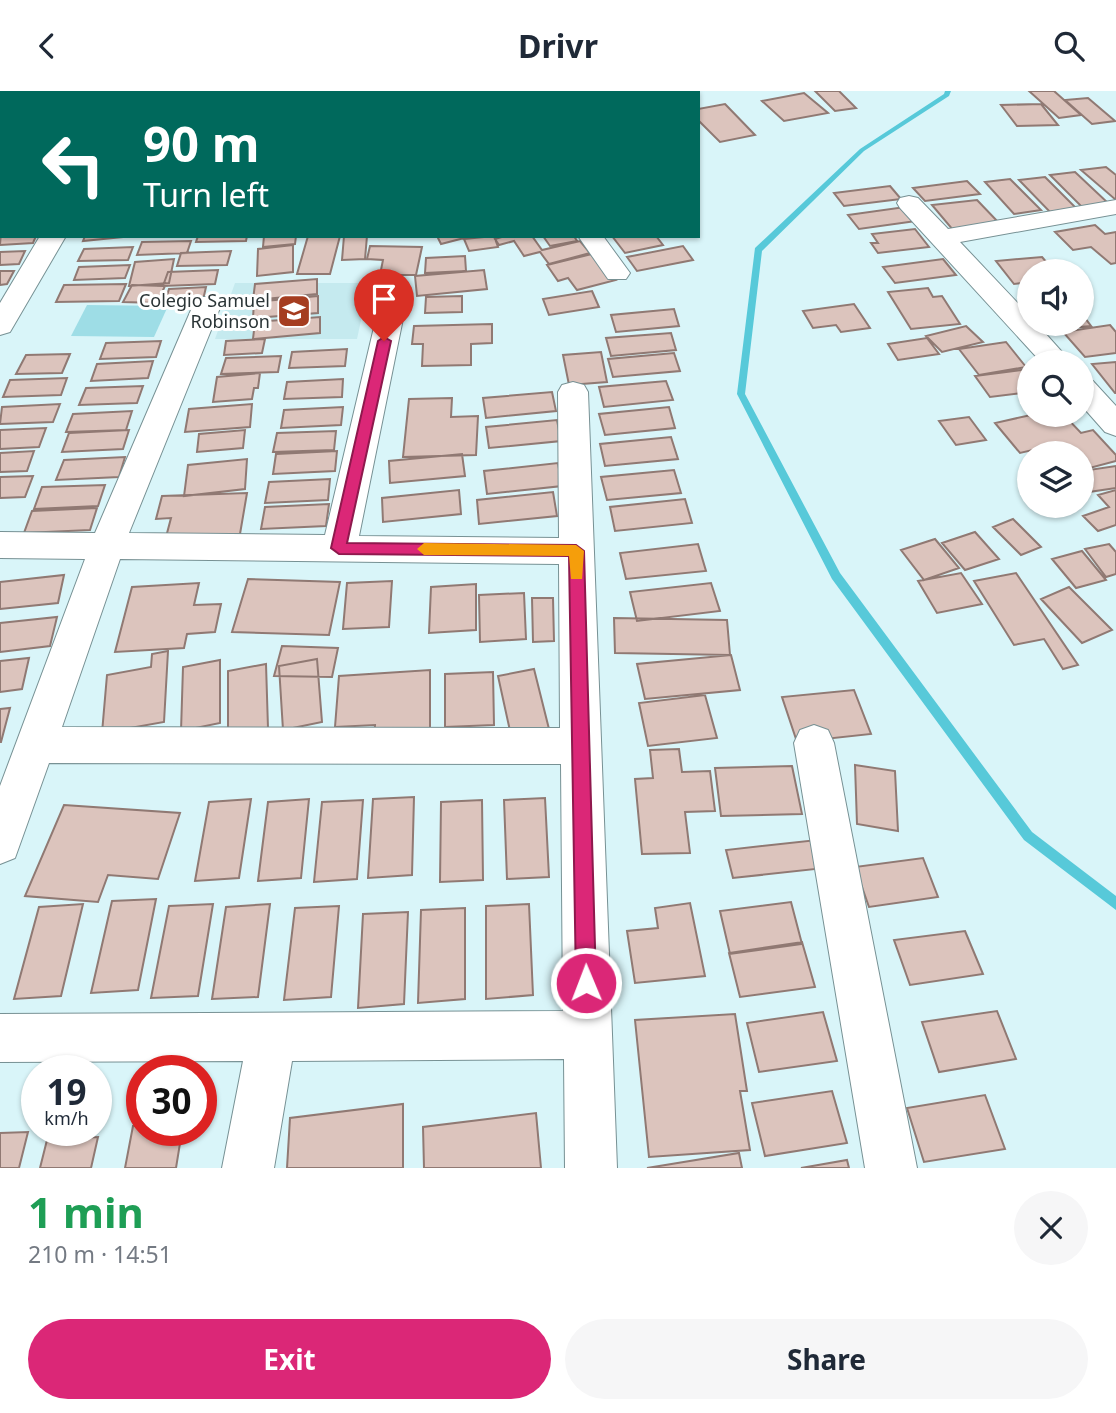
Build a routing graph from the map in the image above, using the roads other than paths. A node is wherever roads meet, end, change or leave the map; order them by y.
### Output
1 (909, 203) dead end
2 (1116, 207) edge
3 (52, 238) edge
4 (591, 238) edge
5 (942, 238) junction
6 (617, 273) dead end
7 (396, 289) dead end
8 (208, 303) dead end
9 (0, 325) edge
10 (1046, 350) edge
11 (573, 392) dead end
12 (1094, 401) edge
13 (1116, 425) edge
14 (0, 545) edge
15 (107, 546) junction
16 (339, 548) junction
17 (576, 551) junction
18 (814, 743) dead end
19 (35, 745) junction
20 (580, 746) junction
21 (0, 843) edge
22 (587, 1035) junction
23 (272, 1037) junction
24 (0, 1038) edge
25 (248, 1168) edge
26 (591, 1168) edge
27 (891, 1168) edge

1 - 5 street
2 - 5 street
3 - 9 street
4 - 6 street
5 - 10 street
7 - 16 street
8 - 15 street
11 - 17 street
12 - 13 street
14 - 15 street
15 - 16 street
15 - 19 street
16 - 17 street
17 - 20 street
18 - 27 street
19 - 20 street
19 - 21 street
20 - 22 street
22 - 23 street
22 - 26 street
23 - 24 street
23 - 25 street

